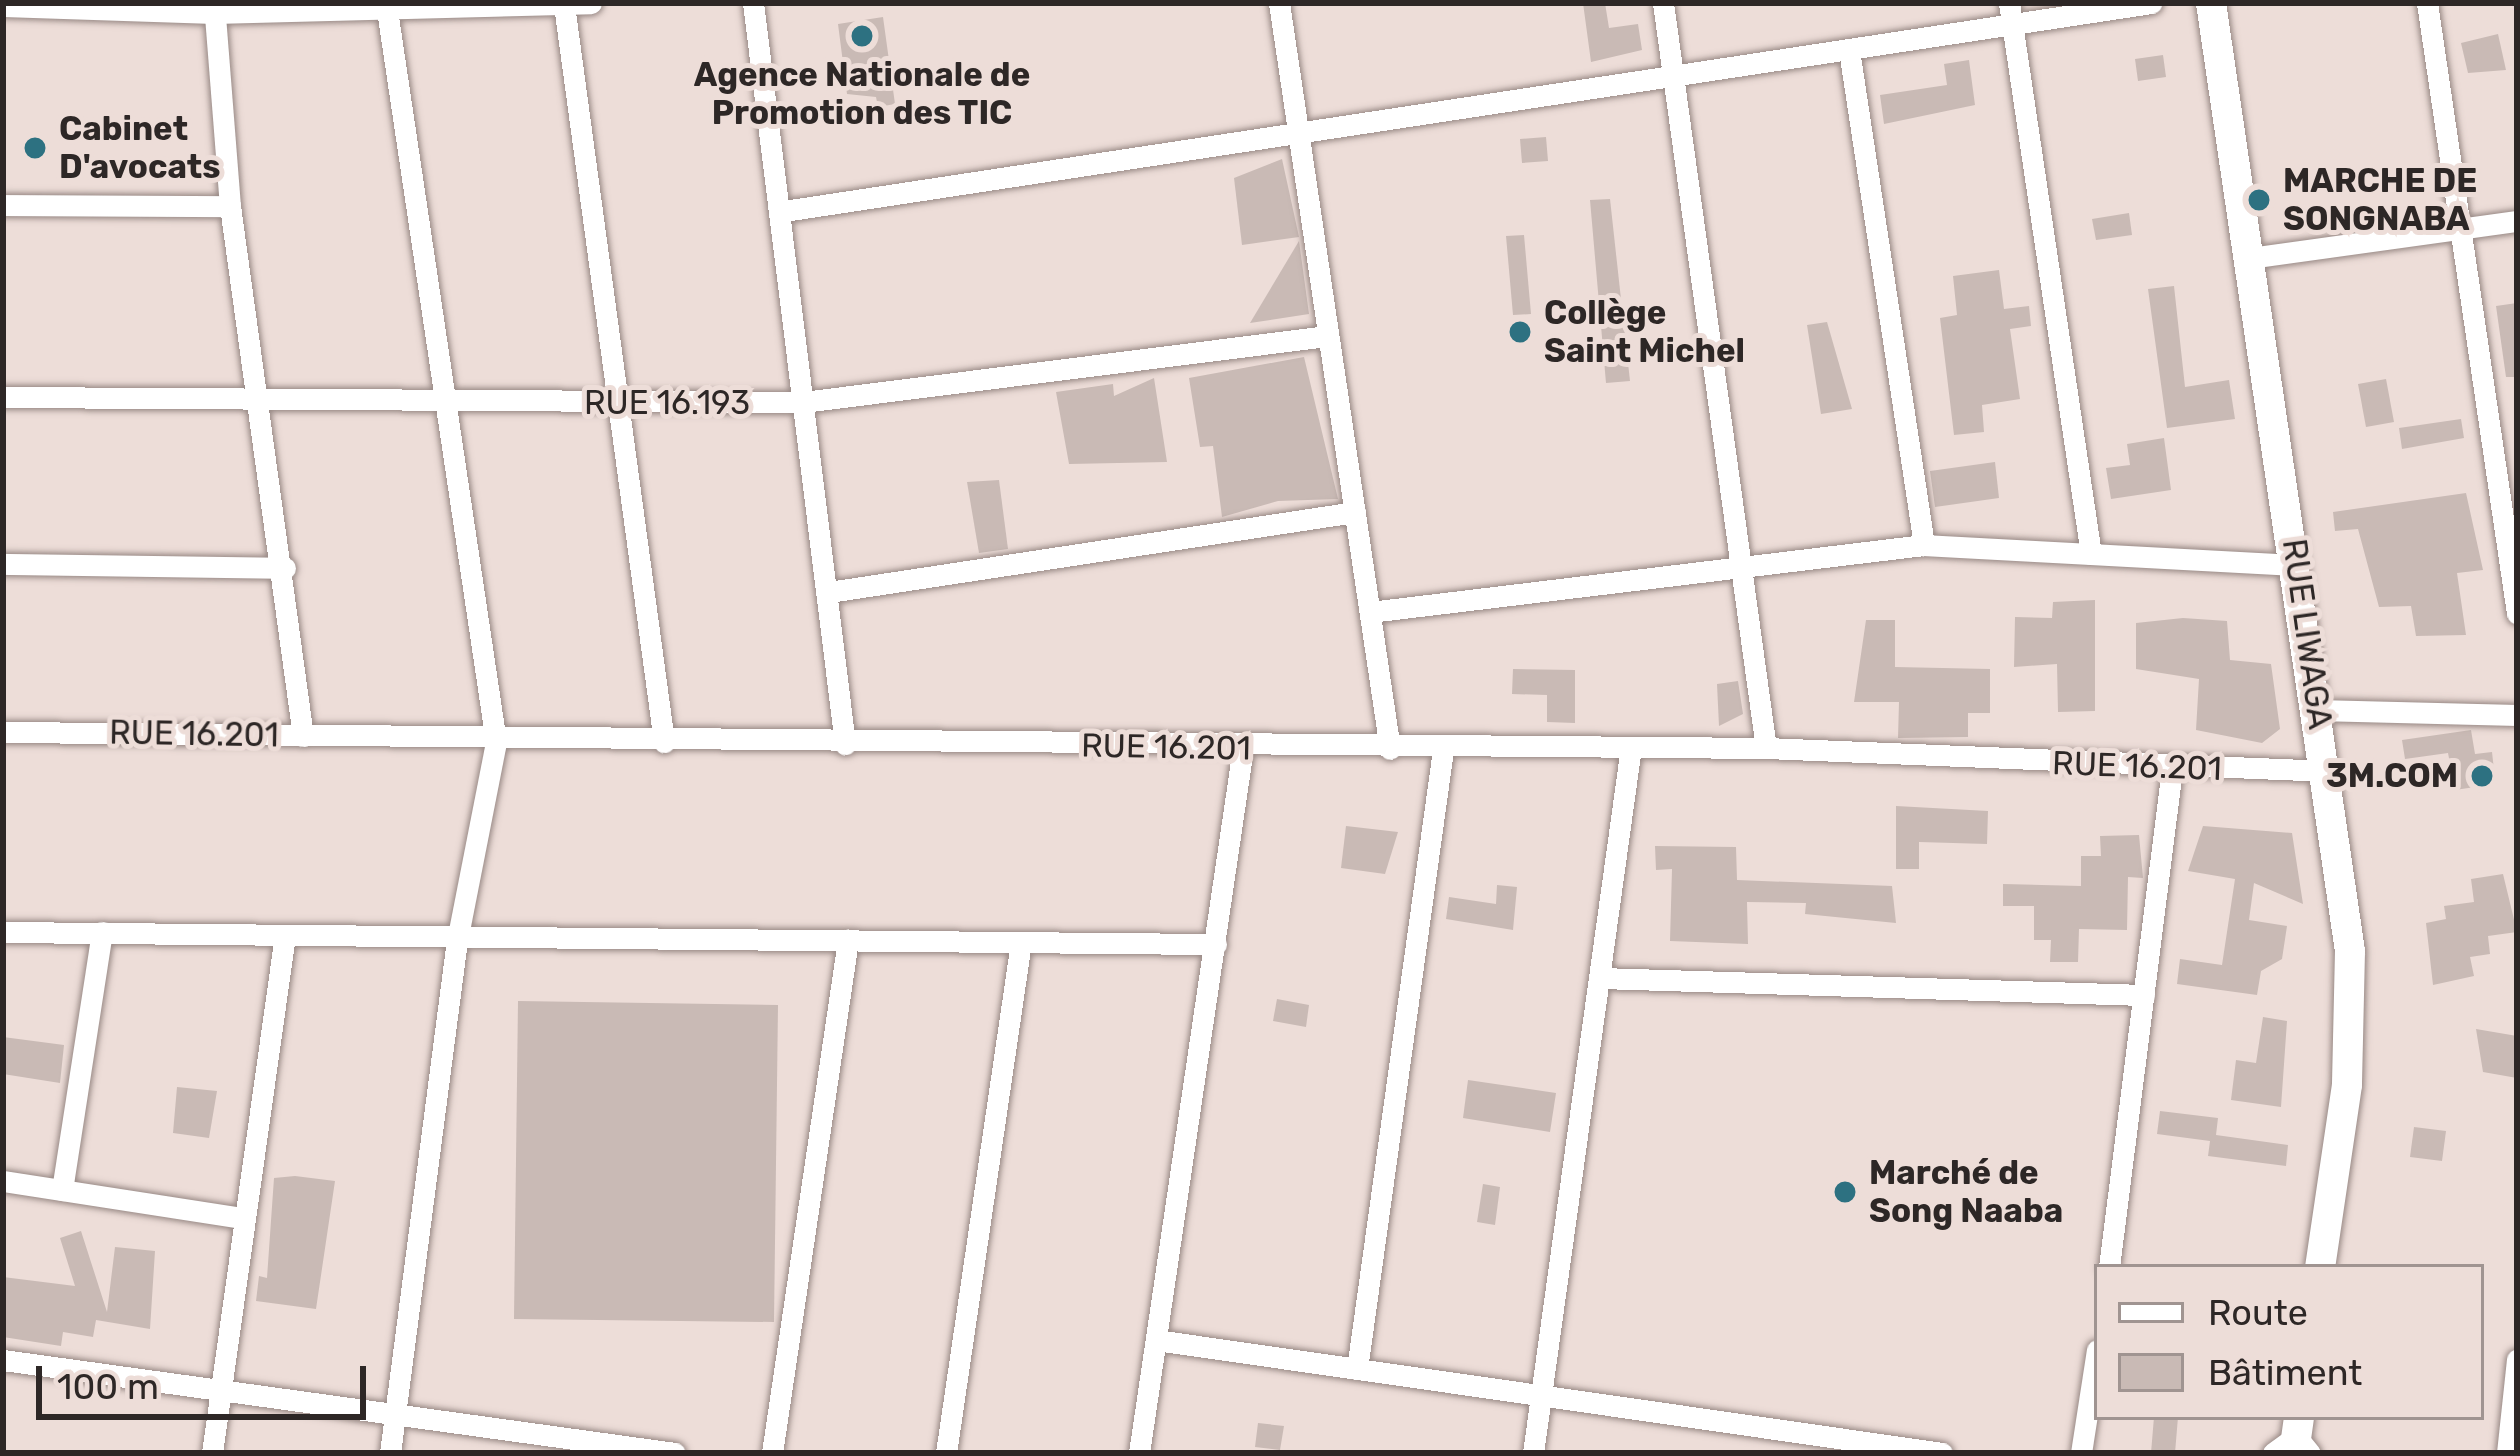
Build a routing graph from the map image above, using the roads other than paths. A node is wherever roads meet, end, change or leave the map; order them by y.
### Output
1 (591, 3) edge
2 (753, 3) edge
3 (1279, 3) edge
4 (1663, 3) edge
5 (2009, 3) edge
6 (2151, 3) edge
7 (2211, 3) edge
8 (2427, 3) edge
9 (564, 5) edge
10 (3, 6) edge
11 (214, 8) edge
12 (387, 10) junction
13 (2013, 27) junction
14 (1849, 50) junction
15 (1673, 76) junction
16 (1298, 131) junction
17 (3, 206) edge
18 (230, 206) junction
19 (784, 211) junction
20 (2517, 221) edge
21 (2460, 227) junction
22 (2250, 258) junction
23 (1327, 335) junction
24 (3, 397) edge
25 (259, 400) junction
26 (803, 402) junction
27 (449, 404) junction
28 (618, 404) junction
29 (1355, 512) junction
30 (1924, 545) junction
31 (2091, 554) junction
32 (1746, 563) junction
33 (3, 564) edge
34 (2298, 565) junction
35 (286, 568) junction
36 (829, 592) junction
37 (1370, 612) junction
38 (2517, 613) edge
39 (2317, 710) junction
40 (2517, 715) edge
41 (3, 732) edge
42 (304, 736) junction
43 (496, 742) junction
44 (664, 742) junction
45 (844, 744) junction
46 (1244, 748) junction
47 (1766, 748) junction
48 (1390, 749) junction
49 (1443, 750) junction
50 (1630, 754) junction
51 (2172, 769) junction
52 (2328, 771) junction
53 (3, 932) edge
54 (102, 932) junction
55 (285, 935) junction
56 (457, 940) junction
57 (848, 940) junction
58 (1021, 942) junction
59 (1216, 944) junction
60 (1600, 978) junction
61 (2144, 994) junction
62 (3, 1181) edge
63 (62, 1190) junction
64 (242, 1218) junction
65 (2109, 1264) edge
66 (2320, 1264) edge
67 (1156, 1340) junction
68 (3, 1360) edge
69 (2517, 1360) edge
70 (1358, 1369) junction
71 (2094, 1369) edge
72 (222, 1389) junction
73 (1541, 1396) junction
74 (396, 1414) junction
75 (212, 1453) edge
76 (390, 1453) edge
77 (675, 1453) edge
78 (772, 1453) edge
79 (946, 1453) edge
80 (1139, 1453) edge
81 (1533, 1453) edge
82 (1942, 1453) edge
83 (2081, 1453) edge
84 (2507, 1453) edge

1 - 9 street
2 - 19 street
3 - 16 street
4 - 15 street
5 - 13 street
6 - 13 street
7 - 22 main road, RUE LIWAGA
8 - 21 street
9 - 12 street
9 - 28 street
10 - 11 street
11 - 12 street
11 - 18 street
12 - 27 street
13 - 14 street
13 - 31 street
14 - 15 street
14 - 30 street
15 - 16 street
15 - 32 street
16 - 19 street
16 - 23 street
17 - 18 street
18 - 25 street
19 - 26 street
20 - 21 street
21 - 22 street
21 - 38 street
22 - 34 main road, RUE LIWAGA
23 - 26 street, RUE 16.193
23 - 29 street
24 - 25 street, RUE 16.193
25 - 27 street, RUE 16.193
25 - 35 street
26 - 28 street, RUE 16.193
26 - 36 street
27 - 28 street, RUE 16.193
27 - 43 street
28 - 44 street
29 - 36 street
29 - 37 street
30 - 31 street
30 - 32 street
31 - 34 street
32 - 37 street
32 - 47 street
33 - 35 street
34 - 39 main road, RUE LIWAGA
35 - 42 street
36 - 45 street
37 - 48 street
39 - 40 street
39 - 52 main road, RUE LIWAGA
41 - 42 street, RUE 16.201
42 - 43 street, RUE 16.201
43 - 44 street, RUE 16.201
43 - 56 street
44 - 45 street, RUE 16.201
45 - 46 street, RUE 16.201
46 - 48 street, RUE 16.201
46 - 59 street
47 - 50 street, RUE 16.201
47 - 51 street, RUE 16.201
48 - 49 street, RUE 16.201
49 - 50 street, RUE 16.201
49 - 70 street
50 - 60 street
51 - 52 street, RUE 16.201
51 - 61 street
52 - 66 main road, RUE LIWAGA
53 - 54 street
54 - 55 street
54 - 63 street
55 - 56 street
55 - 64 street
56 - 57 street
56 - 74 street
57 - 58 street
57 - 78 street
58 - 59 street
58 - 79 street
59 - 67 street
60 - 61 street
60 - 73 street
61 - 65 street
62 - 63 street
63 - 64 street
64 - 72 street
67 - 70 street
67 - 80 street
68 - 72 street
69 - 84 street
70 - 73 street
71 - 83 street
72 - 74 street
72 - 75 street
73 - 81 street
73 - 82 street
74 - 76 street
74 - 77 street

